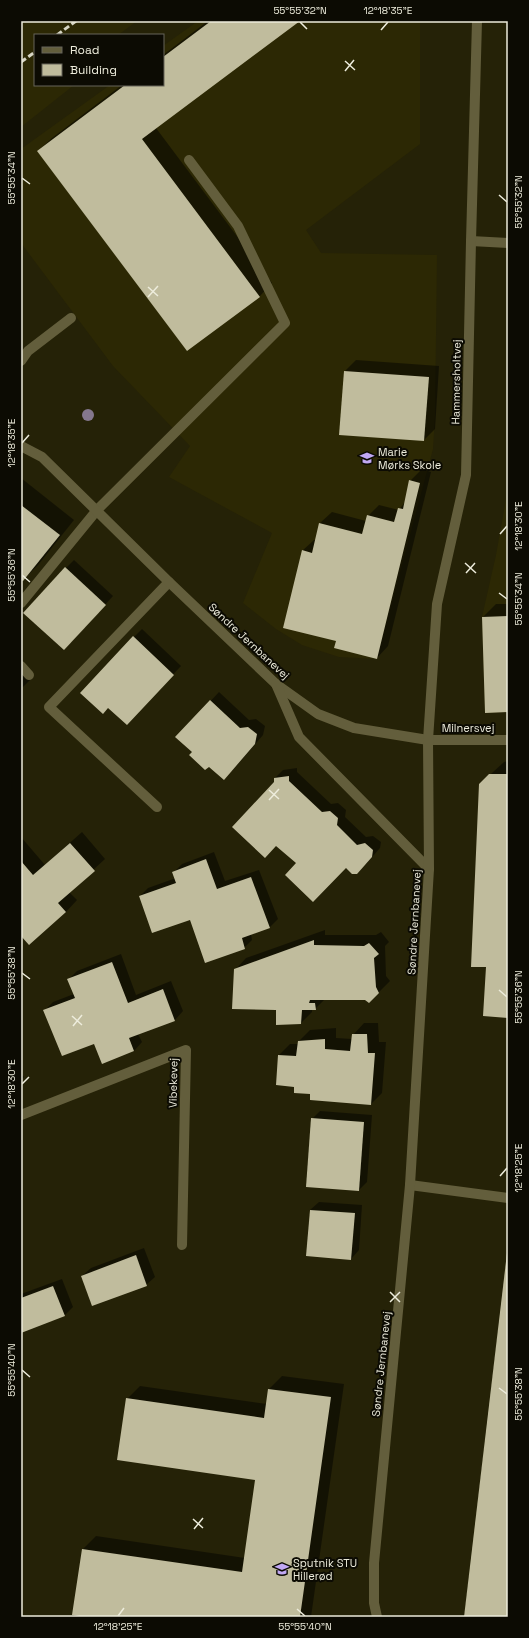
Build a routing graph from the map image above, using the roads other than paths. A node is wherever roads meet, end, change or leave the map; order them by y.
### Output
1 (477, 21) edge
2 (189, 160) dead end
3 (471, 241) junction
4 (508, 243) edge
5 (71, 318) dead end
6 (21, 361) edge
7 (21, 446) edge
8 (97, 510) junction
9 (169, 582) junction
10 (21, 603) edge
11 (21, 666) edge
12 (29, 675) dead end
13 (276, 684) junction
14 (428, 740) junction
15 (508, 740) edge
16 (157, 807) dead end
17 (429, 870) junction
18 (21, 1115) edge
19 (410, 1185) junction
20 (508, 1198) edge
21 (182, 1245) dead end
22 (377, 1617) edge

1 - 3 street, Hammersholtvej
2 - 8 street
3 - 4 street
3 - 14 street, Hammersholtvej
5 - 6 street
7 - 8 street, Søndre Jernbanevej
8 - 9 street, Søndre Jernbanevej
8 - 10 street
9 - 13 street, Søndre Jernbanevej
9 - 16 street
11 - 12 street
13 - 14 street, Søndre Jernbanevej
13 - 17 street
14 - 15 street, Milnersvej
14 - 17 street, Søndre Jernbanevej
17 - 19 street, Søndre Jernbanevej
18 - 21 street, Vibekevej
19 - 20 street
19 - 22 street, Søndre Jernbanevej

